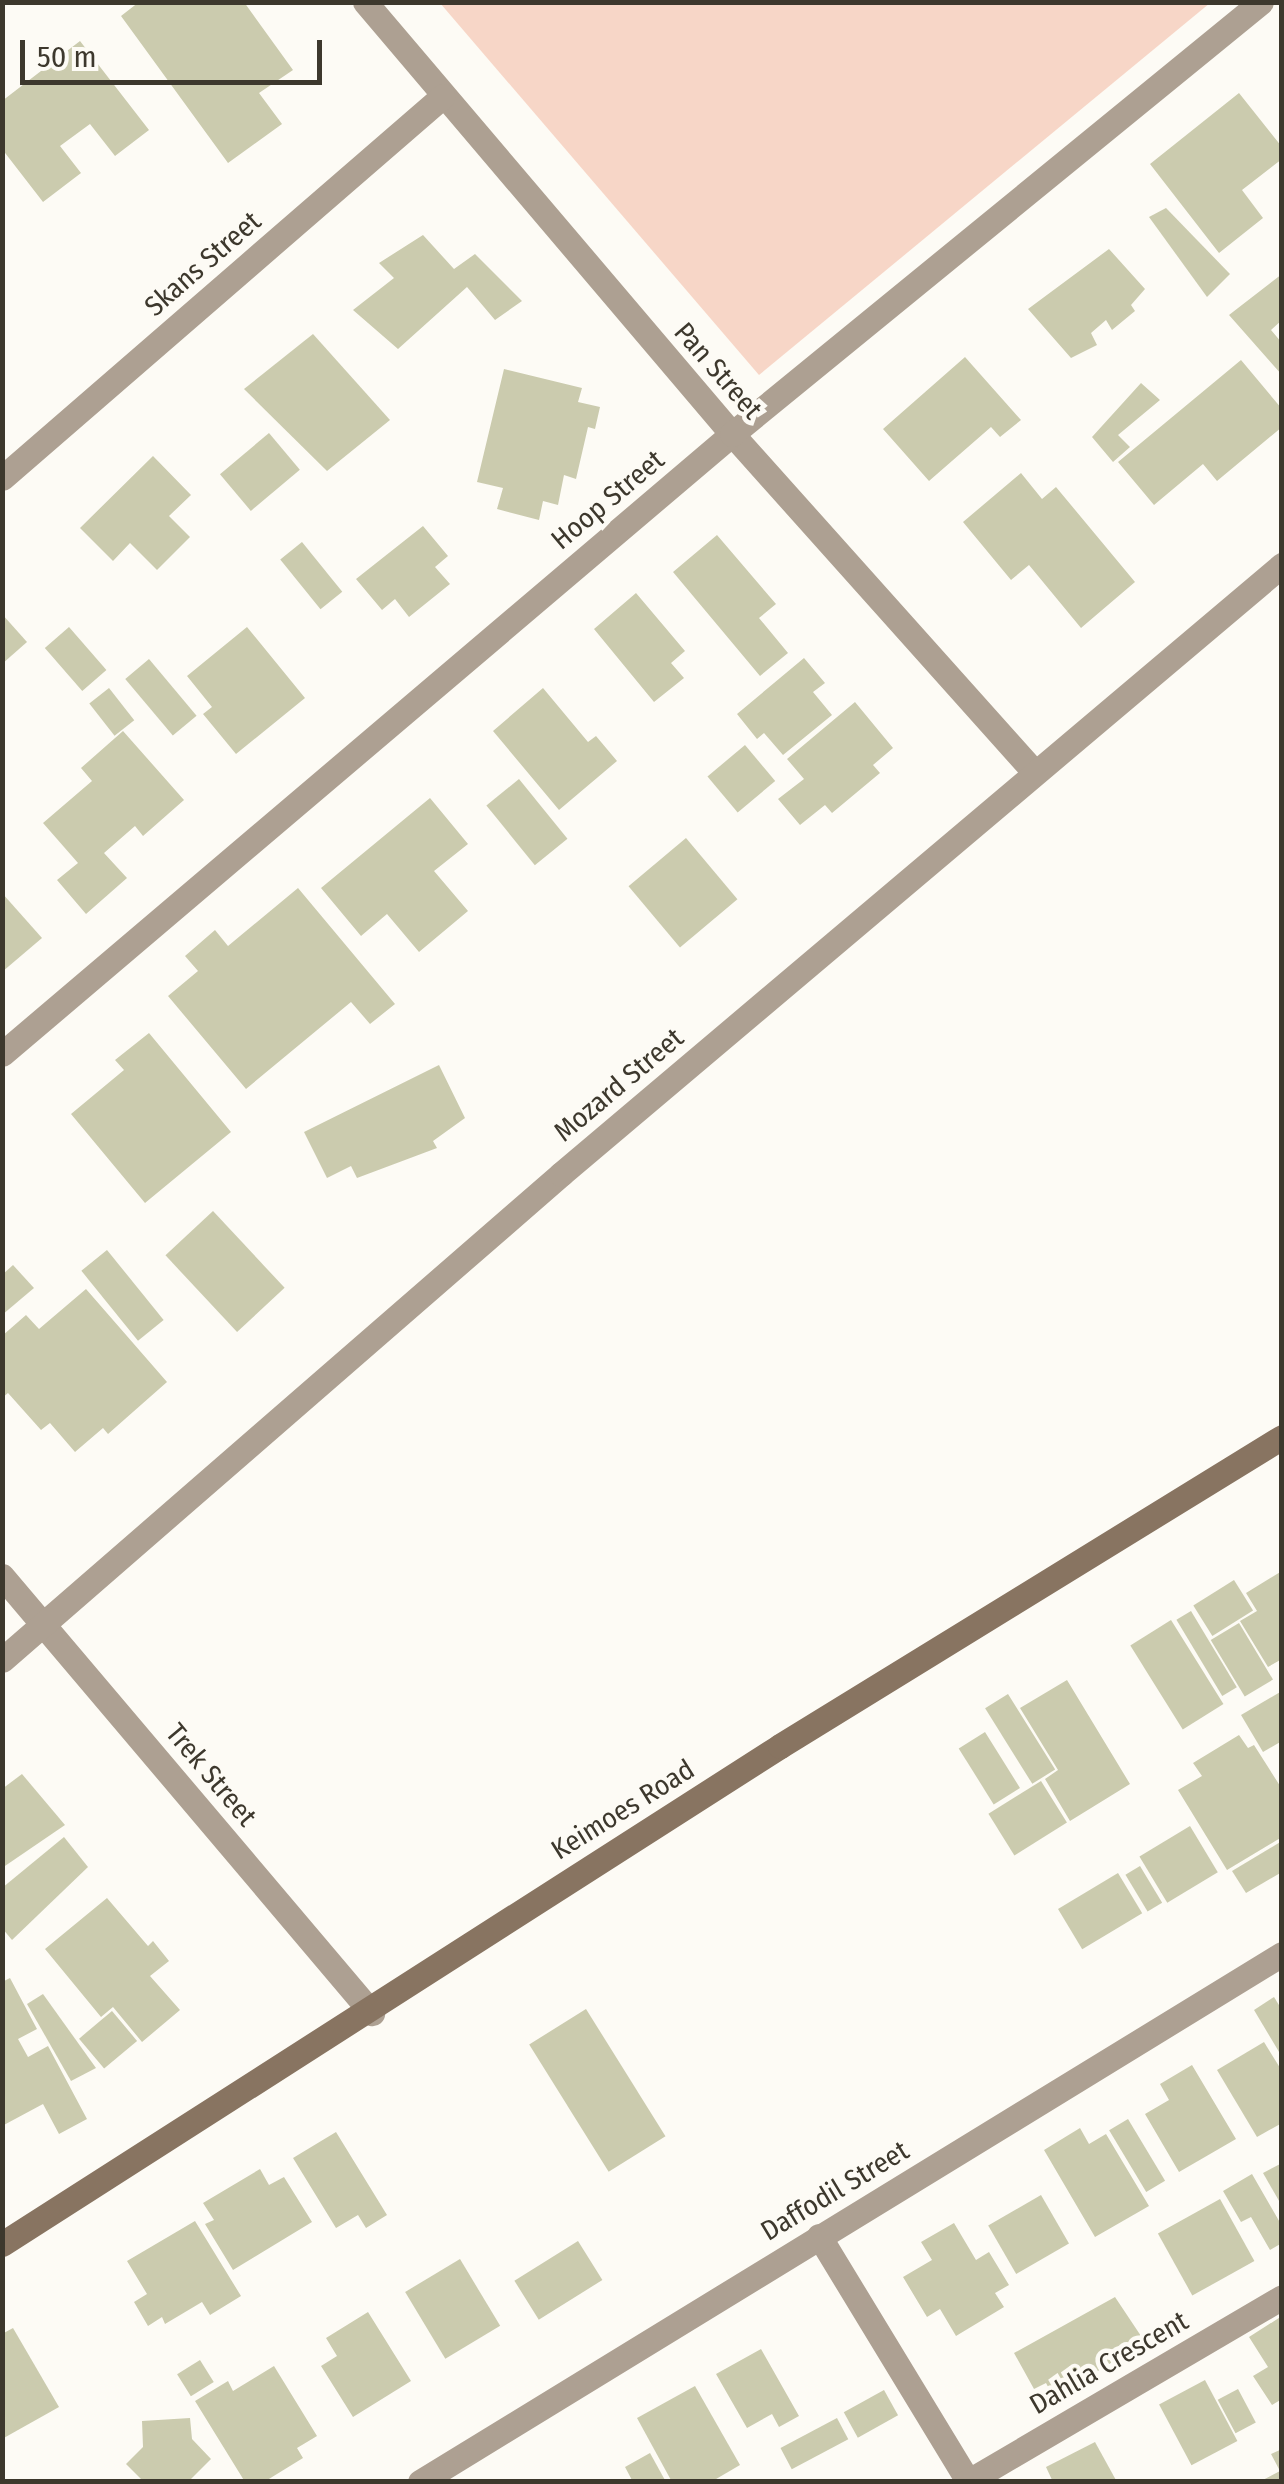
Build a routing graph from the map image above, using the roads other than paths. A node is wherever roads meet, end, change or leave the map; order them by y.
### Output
1 (365, 2) edge
2 (1260, 2) edge
3 (444, 96) junction
4 (732, 434) junction
5 (2, 478) edge
6 (1282, 565) edge
7 (1034, 772) junction
8 (2, 1054) edge
9 (1282, 1437) edge
10 (2, 1576) edge
11 (44, 1624) junction
12 (2, 1660) edge
13 (1282, 1954) edge
14 (372, 2013) junction
15 (819, 2236) junction
16 (2, 2244) edge
17 (1282, 2297) edge
18 (967, 2481) edge
19 (420, 2482) edge

1 - 3 street, Pan Street
2 - 4 street, Hoop Street
3 - 4 street, Pan Street
3 - 5 street, Skans Street
4 - 7 street, Pan Street
4 - 8 street, Hoop Street
6 - 7 street, Mozard Street
7 - 11 street, Mozard Street
9 - 14 street, Keimoes Road
10 - 11 street, Trek Street
11 - 12 street, Mozard Street
11 - 14 street, Trek Street
13 - 15 street, Daffodil Street
14 - 16 street, Keimoes Road
15 - 18 street
15 - 19 street, Daffodil Street
17 - 18 street, Dahlia Crescent

